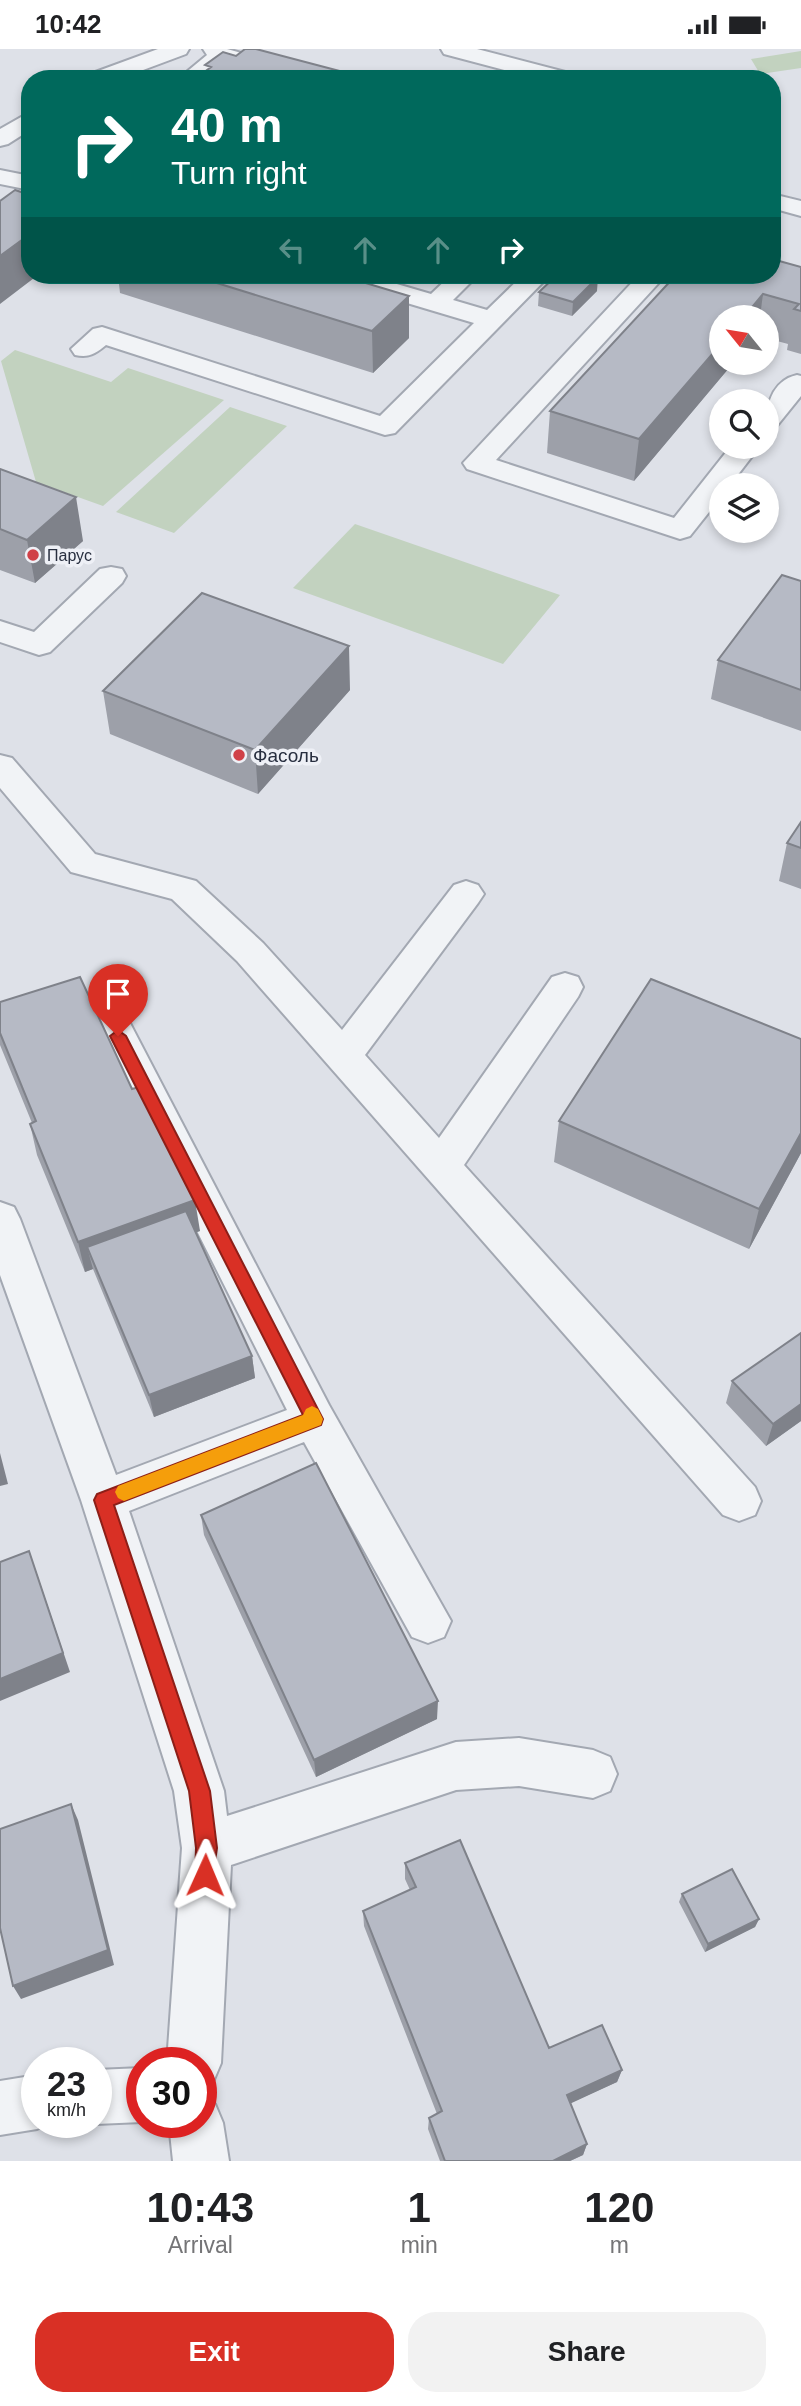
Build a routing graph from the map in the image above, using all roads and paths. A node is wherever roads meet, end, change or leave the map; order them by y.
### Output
1 (178, 49) edge
2 (452, 49) edge
3 (218, 52) edge
4 (122, 70) edge
5 (199, 70) edge
6 (279, 70) edge
7 (531, 70) edge
8 (21, 125) edge
9 (0, 139) edge
10 (0, 177) edge
11 (21, 190) edge
12 (781, 203) edge
13 (801, 209) edge
14 (376, 284) edge
15 (456, 284) edge
16 (528, 284) edge
17 (645, 284) edge
18 (435, 304) junction
19 (492, 320) junction
20 (84, 349) dead end
21 (801, 384) edge
22 (779, 405) edge
23 (736, 459) edge
24 (111, 576) dead end
25 (0, 632) edge
26 (0, 766) edge
27 (466, 894) dead end
28 (565, 987) dead end
29 (106, 1012) dead end
30 (343, 1056) junction
31 (441, 1166) junction
32 (0, 1219) edge
33 (11, 1284) edge
34 (314, 1419) junction
35 (103, 1500) junction
36 (739, 1501) dead end
37 (428, 1621) dead end
38 (593, 1774) dead end
39 (207, 1848) junction
40 (195, 2047) edge
41 (21, 2105) edge
42 (0, 2108) edge
43 (198, 2138) edge
44 (201, 2161) edge

1 - 4 street
2 - 7 street
3 - 5 street
3 - 6 street
8 - 9 street
10 - 11 street
12 - 13 street
14 - 18 street
15 - 18 street
16 - 19 street
17 - 23 street
18 - 19 street
19 - 20 street
21 - 22 street
24 - 25 street
26 - 30 street
27 - 30 street
28 - 31 street
29 - 34 street
30 - 31 street
31 - 36 street
32 - 33 street
33 - 35 street
34 - 35 street
34 - 37 street
35 - 39 street
38 - 39 street
39 - 40 street
41 - 42 street
43 - 44 street

